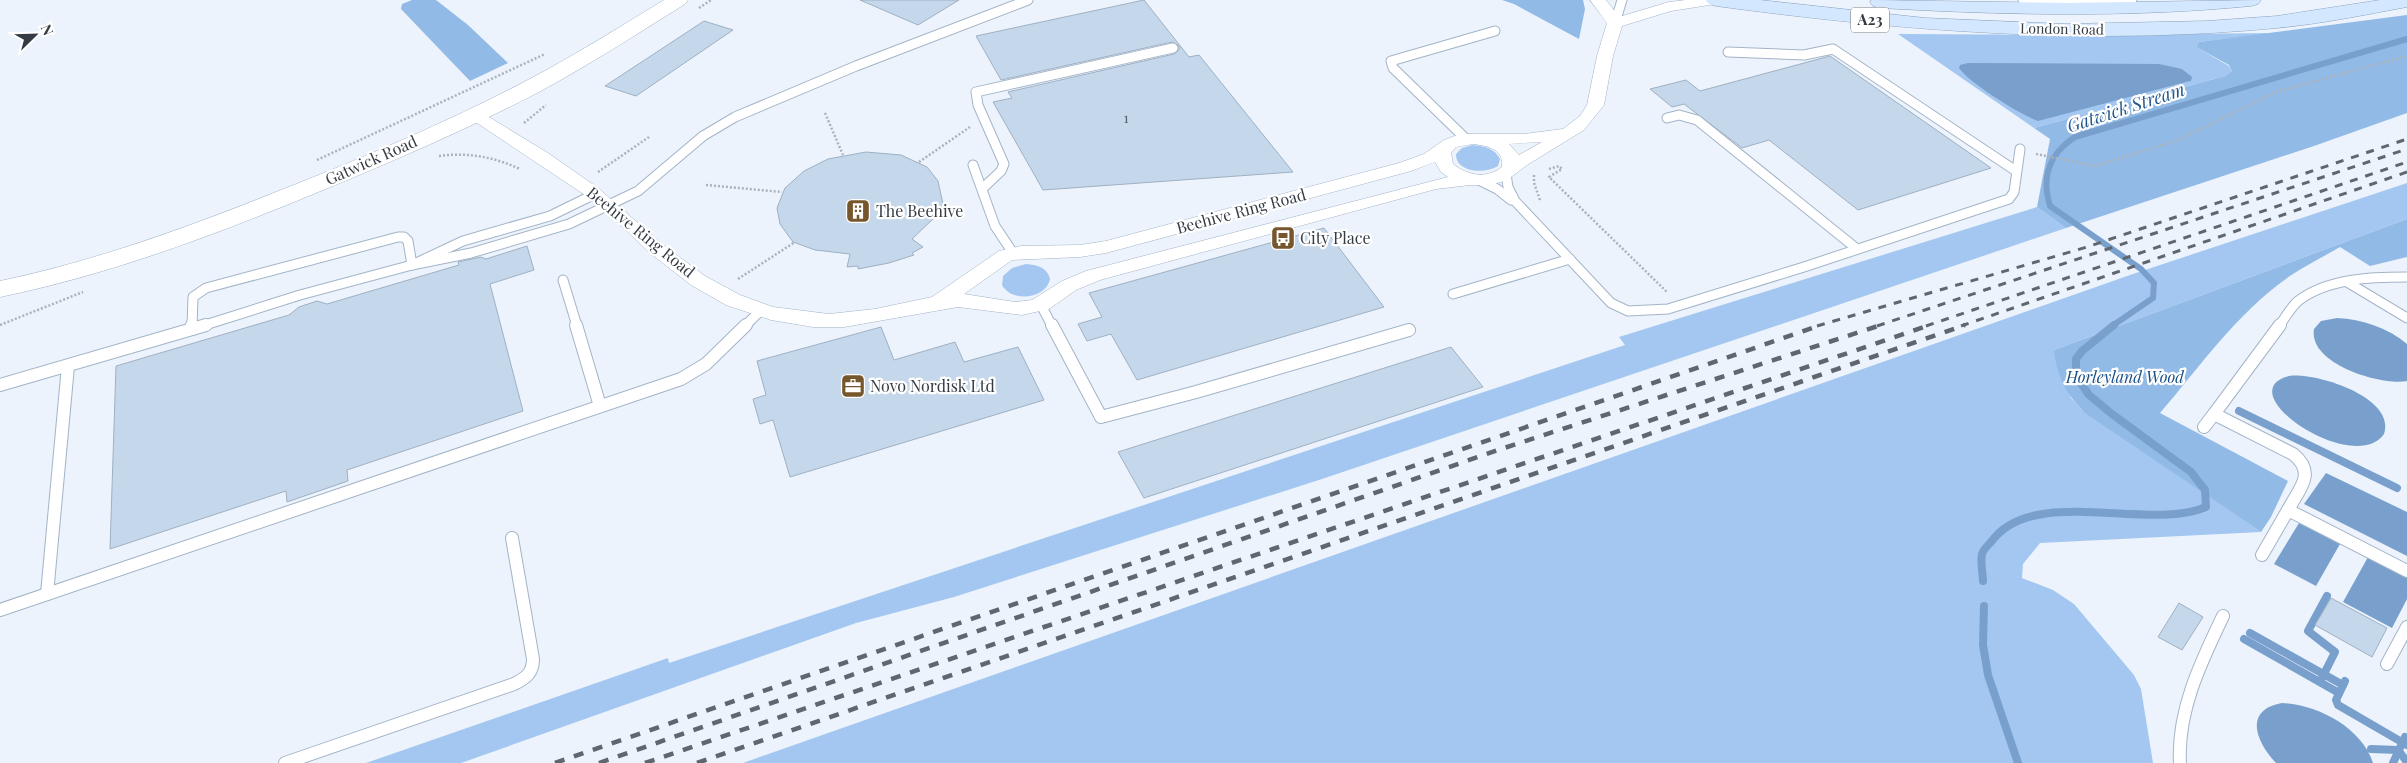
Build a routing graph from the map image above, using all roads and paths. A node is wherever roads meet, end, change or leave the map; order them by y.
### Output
1 (678, 0) edge
2 (1028, 0) edge
3 (1598, 0) edge
4 (1622, 0) edge
5 (1717, 0) edge
6 (1855, 0) edge
7 (2023, 0) edge
8 (2132, 0) edge
9 (2251, 0) edge
10 (2407, 1) edge
11 (1615, 23) junction
12 (1495, 31) dead end
13 (1173, 48) dead end
14 (1728, 52) dead end
15 (547, 53) dead end
16 (2407, 56) edge
17 (826, 113) dead end
18 (473, 115) junction
19 (1667, 118) dead end
20 (974, 124) dead end
21 (1571, 130) junction
22 (649, 137) dead end
23 (1470, 139) junction
24 (1448, 145) junction
25 (2020, 149) dead end
26 (2037, 154) dead end
27 (843, 155) dead end
28 (311, 162) dead end
29 (919, 162) dead end
30 (973, 165) dead end
31 (2016, 171) junction
32 (1509, 172) junction
33 (1476, 180) junction
34 (581, 183) junction
35 (706, 186) dead end
36 (983, 188) junction
37 (782, 192) dead end
38 (603, 200) junction
39 (1520, 207) junction
40 (1533, 220) junction
41 (794, 242) dead end
42 (1857, 249) junction
43 (1020, 253) junction
44 (1570, 259) junction
45 (412, 265) junction
46 (982, 272) junction
47 (2407, 277) edge
48 (46, 279) junction
49 (562, 280) dead end
50 (2347, 282) junction
51 (0, 289) edge
52 (1063, 290) junction
53 (716, 292) junction
54 (1453, 294) dead end
55 (0, 295) edge
56 (939, 302) junction
57 (998, 305) junction
58 (1041, 305) junction
59 (1680, 305) junction
60 (760, 311) junction
61 (2407, 318) edge
62 (192, 329) junction
63 (1409, 330) dead end
64 (68, 366) junction
65 (0, 385) edge
66 (600, 406) junction
67 (2214, 414) junction
68 (2204, 427) dead end
69 (2288, 510) junction
70 (512, 538) dead end
71 (2262, 556) dead end
72 (2407, 571) edge
73 (47, 594) junction
74 (0, 610) edge
75 (2223, 616) dead end
76 (2407, 627) edge
77 (2387, 664) dead end
78 (285, 763) edge
79 (2180, 763) edge

1 - 18 street, Gatwick Road
2 - 38 lane
3 - 11 street
4 - 11 lane
5 - 10 main road, London Road / A23
5 - 11 street
6 - 9 main road, London Road / A23
7 - 8 lane
11 - 21 street
12 - 23 lane
13 - 36 lane
14 - 31 lane
15 - 28 path
16 - 26 path
17 - 27 path
18 - 34 street, Beehive Ring Road
18 - 48 street, Gatwick Road
19 - 42 lane
20 - 29 path
21 - 23 street
21 - 32 street
22 - 34 path
23 - 24 street
23 - 32 street
24 - 33 street
24 - 43 street, Beehive Ring Road
25 - 31 lane
30 - 36 lane
31 - 42 lane
32 - 33 street
32 - 39 lane
33 - 39 lane
33 - 52 street, Beehive Ring Road
34 - 38 street, Beehive Ring Road
35 - 37 path
36 - 43 lane
38 - 45 lane
38 - 45 lane
38 - 53 street, Beehive Ring Road
39 - 40 lane
40 - 44 lane
40 - 59 path
41 - 53 path
42 - 59 lane
43 - 46 street, Beehive Ring Road
43 - 52 street
44 - 54 lane
44 - 59 lane
45 - 62 lane
45 - 62 lane
46 - 56 street, Beehive Ring Road
46 - 57 street
47 - 50 lane
48 - 51 street, Gatwick Road
48 - 55 street, Gatwick Road
49 - 66 lane
50 - 61 lane
50 - 67 lane
52 - 58 street, Beehive Ring Road
53 - 60 street, Beehive Ring Road
56 - 57 street, Beehive Ring Road
56 - 60 street, Beehive Ring Road
57 - 58 street, Beehive Ring Road
58 - 63 lane
60 - 66 lane
62 - 64 lane
64 - 65 lane
64 - 73 lane
66 - 73 lane
67 - 68 lane
67 - 69 lane
69 - 71 lane
69 - 72 lane
70 - 78 lane
73 - 74 lane
75 - 79 lane
76 - 77 lane

